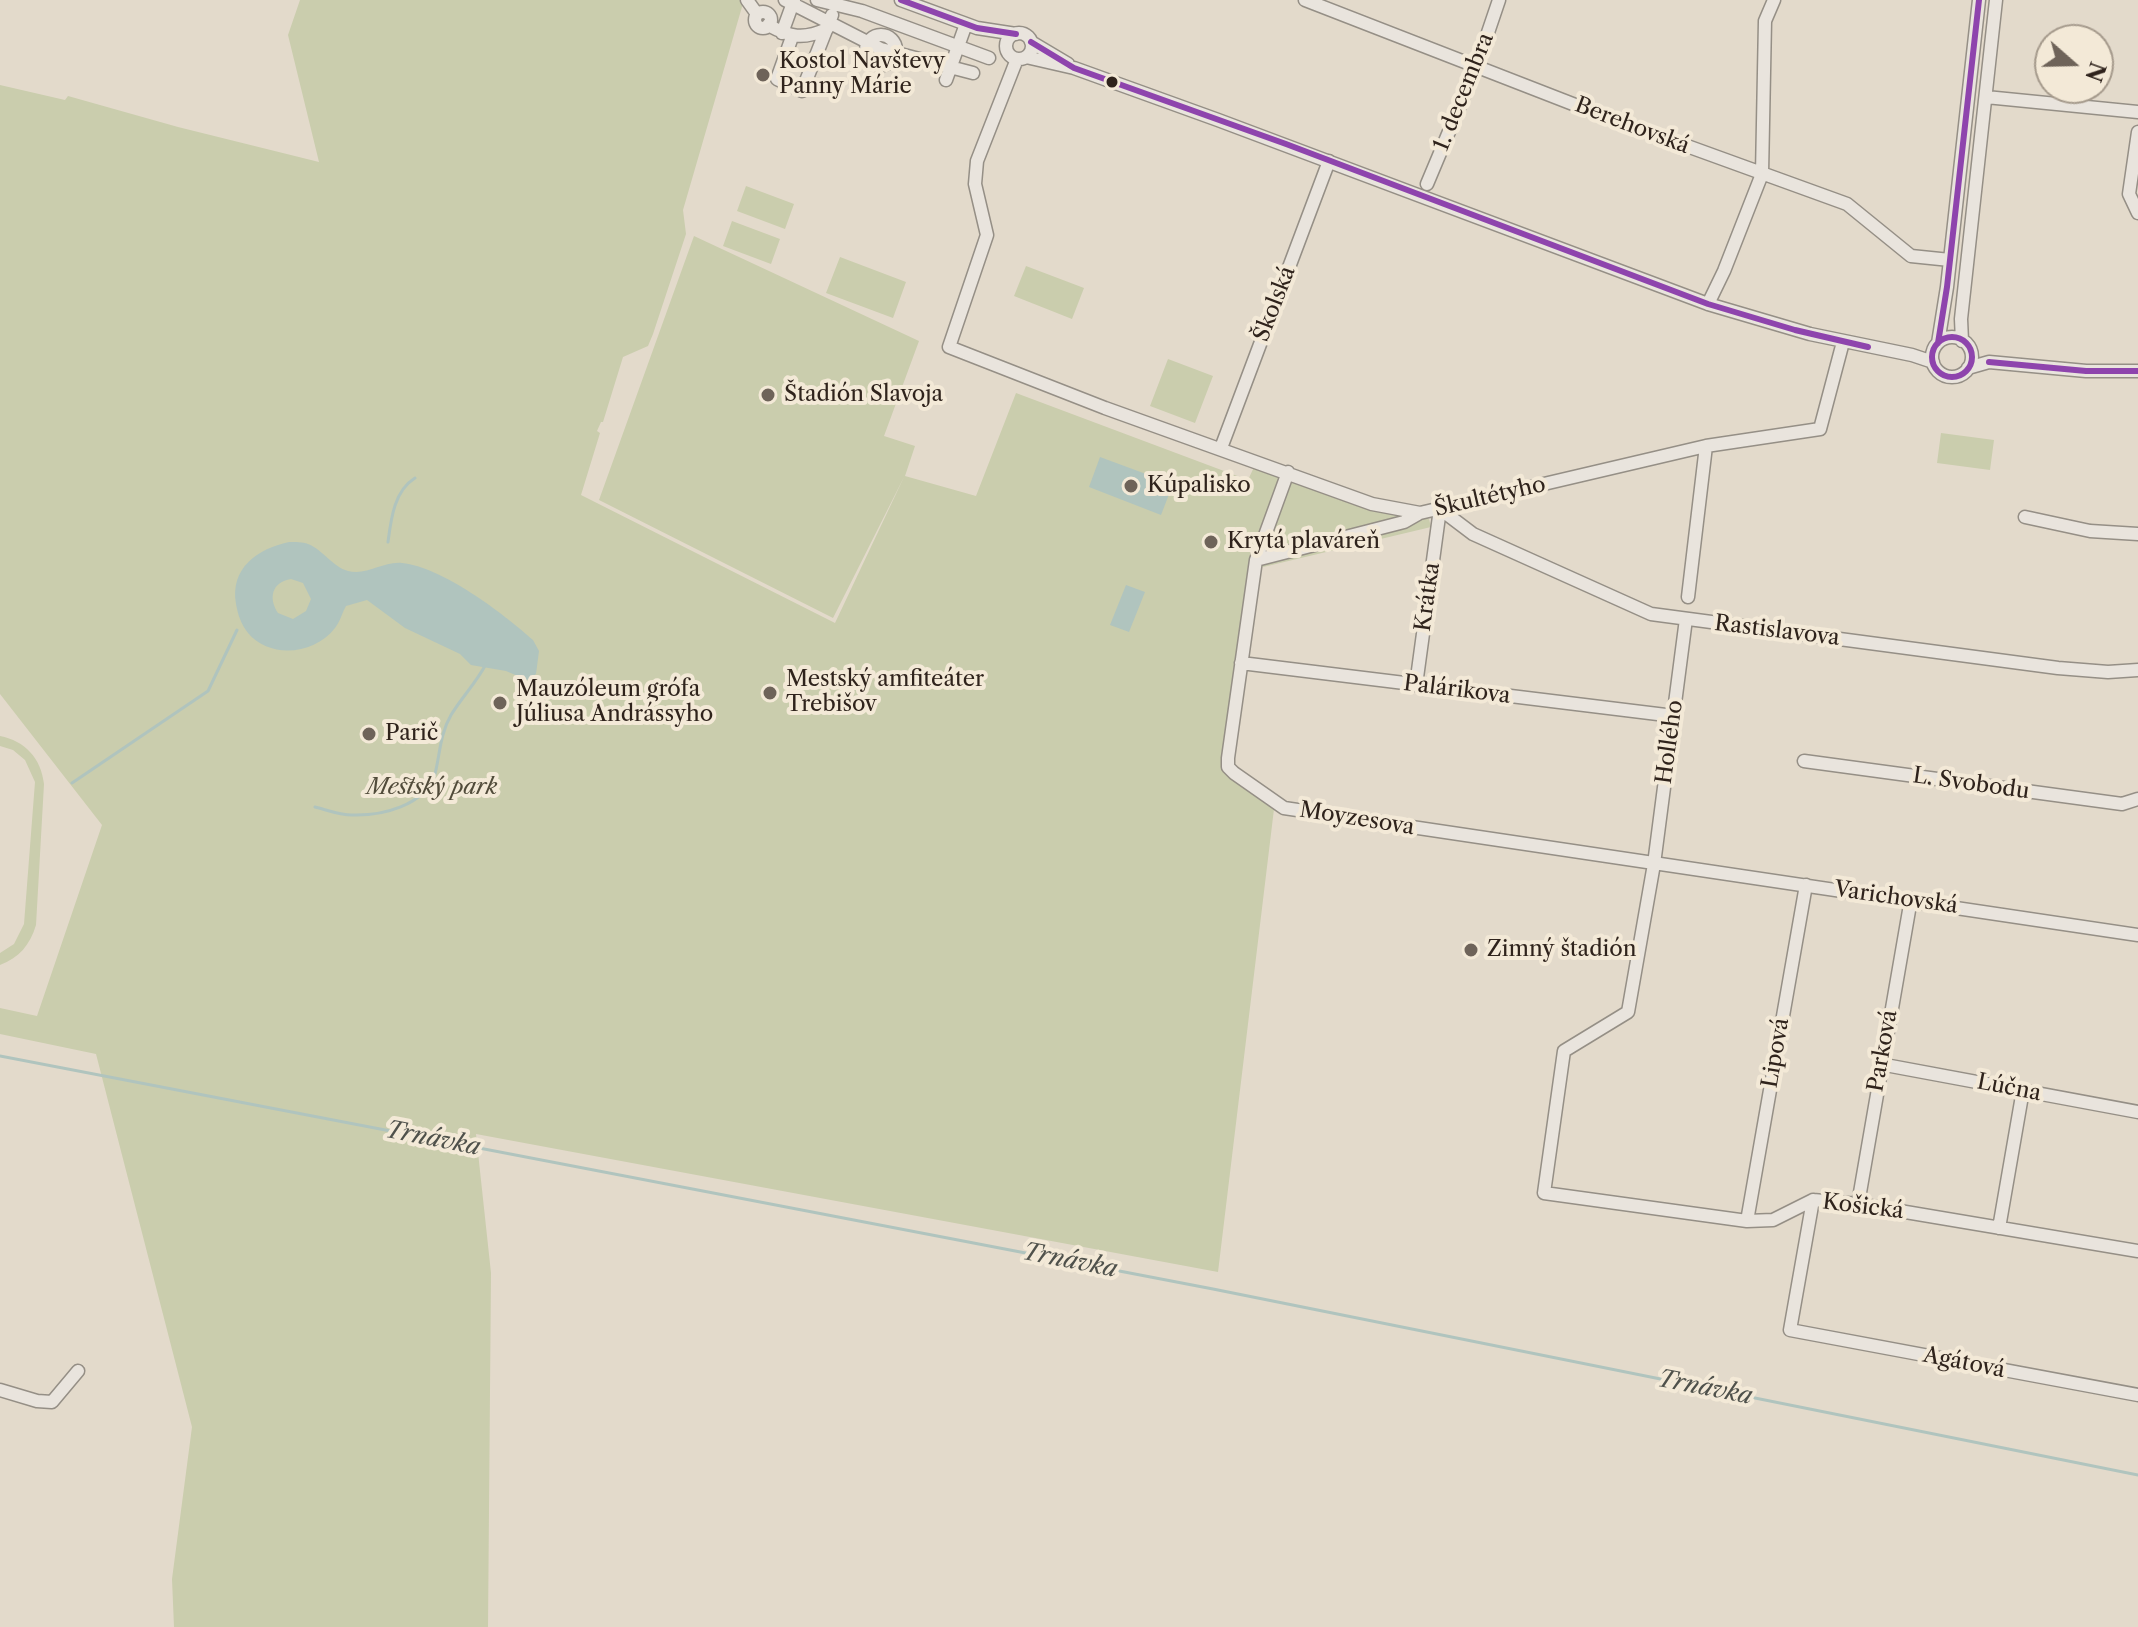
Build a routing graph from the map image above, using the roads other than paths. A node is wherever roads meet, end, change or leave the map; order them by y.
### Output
1 (738, 0) edge
2 (746, 0) edge
3 (778, 0) edge
4 (817, 0) edge
5 (901, 0) edge
6 (1305, 0) edge
7 (1499, 0) edge
8 (1774, 0) edge
9 (1979, 0) edge
10 (1996, 0) edge
11 (791, 1) edge
12 (917, 3) edge
13 (836, 4) junction
14 (869, 14) junction
15 (828, 26) junction
16 (971, 26) junction
17 (774, 27) junction
18 (913, 31) junction
19 (1016, 34) junction
20 (886, 36) junction
21 (1031, 42) junction
22 (868, 43) junction
23 (958, 47) junction
24 (896, 52) junction
25 (1017, 56) junction
26 (989, 58) dead end
27 (1972, 61) junction
28 (1989, 62) junction
29 (951, 65) junction
30 (1477, 65) junction
31 (1074, 68) junction
32 (973, 73) dead end
33 (946, 80) dead end
34 (1986, 97) junction
35 (2138, 112) edge
36 (2138, 132) edge
37 (1963, 135) junction
38 (1981, 137) junction
39 (1329, 161) junction
40 (1762, 174) junction
41 (1427, 184) dead end
42 (2137, 212) edge
43 (1969, 252) junction
44 (1950, 255) junction
45 (1708, 304) junction
46 (1843, 342) junction
47 (1966, 346) junction
48 (1935, 352) junction
49 (1989, 362) junction
50 (1968, 368) junction
51 (2138, 371) edge
52 (1706, 446) junction
53 (1221, 448) junction
54 (1288, 472) junction
55 (1440, 509) junction
56 (1420, 513) junction
57 (2025, 517) dead end
58 (2138, 534) edge
59 (1256, 560) junction
60 (1688, 597) dead end
61 (1686, 619) junction
62 (1241, 663) junction
63 (2138, 670) edge
64 (1416, 685) junction
65 (1674, 716) junction
66 (1804, 761) dead end
67 (2138, 799) edge
68 (1654, 864) junction
69 (1806, 885) junction
70 (1911, 899) junction
71 (2138, 935) edge
72 (1880, 1064) junction
73 (2023, 1090) junction
74 (2138, 1112) edge
75 (1544, 1193) joint
76 (1813, 1200) junction
77 (1858, 1204) junction
78 (1747, 1221) junction
79 (1999, 1228) junction
80 (2138, 1251) edge
81 (78, 1371) dead end
82 (0, 1390) edge
83 (2138, 1395) edge

1 - 2 street
2 - 17 street
3 - 17 street
4 - 13 street
5 - 12 street
6 - 30 street, Berehovská
7 - 30 street, 1. decembra
8 - 40 street
9 - 27 street
10 - 28 street
11 - 15 street
11 - 17 street
12 - 16 street
13 - 14 street
13 - 15 street
14 - 18 street
14 - 20 street
15 - 17 street
15 - 17 street
15 - 22 street
16 - 19 street
16 - 23 street
16 - 25 street
18 - 20 street
18 - 23 street
19 - 21 street
19 - 25 street
20 - 22 street
20 - 24 street
21 - 25 street
21 - 31 street
22 - 24 street
23 - 26 street
23 - 29 street
24 - 29 street
25 - 31 street
25 - 53 street, Škultétyho
27 - 28 street
27 - 37 street
28 - 34 street
29 - 32 street
29 - 33 street
30 - 40 street, Berehovská
30 - 41 street, 1. decembra
31 - 39 street
34 - 35 street
34 - 38 street
36 - 42 street
37 - 38 street
37 - 44 street
38 - 43 street
39 - 45 street
39 - 53 street, Školská
40 - 44 street, Berehovská
40 - 45 street
43 - 44 street, Berehovská
43 - 47 street
44 - 48 street
45 - 46 street
46 - 48 street
46 - 52 street, Škultétyho
47 - 48 street
47 - 49 street
47 - 50 street
48 - 50 street
49 - 50 street
49 - 51 street
52 - 55 street, Škultétyho
52 - 60 street
53 - 54 street, Škultétyho
54 - 56 street, Škultétyho
54 - 59 street, Moyzesova
55 - 56 street, Škultétyho
55 - 61 street, Rastislavova
55 - 64 street, Krátka
56 - 59 street
57 - 58 street
59 - 62 street, Moyzesova
61 - 63 street, Rastislavova
61 - 65 street, Hollého
62 - 64 street, Palárikova
62 - 68 street, Moyzesova
64 - 65 street, Palárikova
65 - 68 street, Hollého
66 - 67 street, L. Svobodu
68 - 69 street, Varichovská
68 - 75 street, Hollého
69 - 70 street, Varichovská
69 - 78 street, Lipová
70 - 71 street, Varichovská
70 - 72 street, Parková
72 - 73 street, Lúčna
72 - 77 street, Parková
73 - 74 street, Lúčna
73 - 79 street
75 - 78 street, Košická
76 - 77 street, Košická
76 - 78 street, Košická
76 - 83 street, Agátová
77 - 79 street, Košická
79 - 80 street, Košická
81 - 82 street

